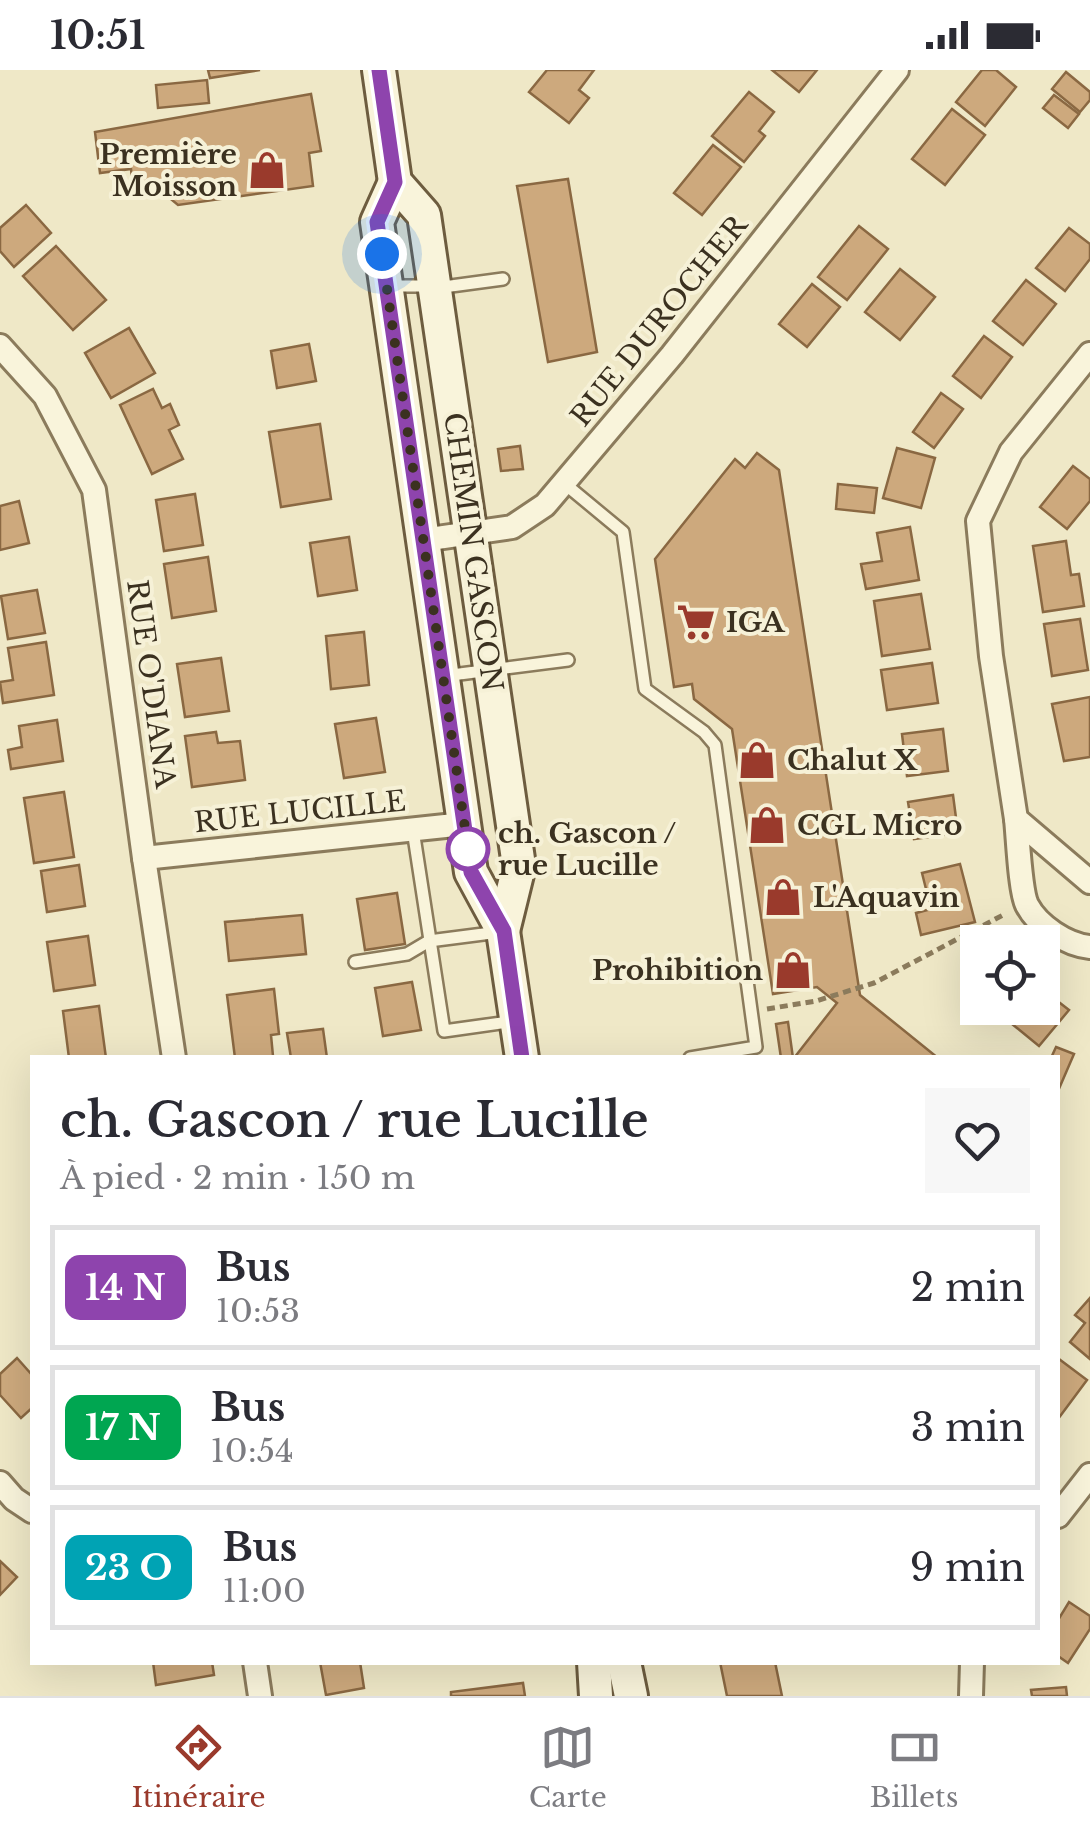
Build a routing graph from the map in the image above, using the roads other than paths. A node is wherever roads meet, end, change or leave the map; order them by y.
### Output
1 (379, 70) edge
2 (897, 70) edge
3 (395, 182) junction
4 (503, 279) dead end
5 (386, 286) junction
6 (434, 286) junction
7 (0, 346) edge
8 (1090, 354) edge
9 (564, 484) junction
10 (470, 535) junction
11 (423, 540) junction
12 (568, 660) dead end
13 (490, 670) junction
14 (442, 676) junction
15 (1016, 819) junction
16 (464, 824) junction
17 (412, 830) junction
18 (144, 858) junction
19 (1090, 882) edge
20 (504, 931) junction
21 (429, 941) junction
22 (1090, 947) edge
23 (408, 954) junction
24 (355, 962) dead end
25 (433, 962) junction
26 (516, 1021) junction
27 (174, 1055) edge
28 (522, 1055) edge
29 (708, 1055) edge
30 (1090, 1475) edge
31 (0, 1483) edge
32 (30, 1510) edge
33 (1060, 1513) edge
34 (255, 1665) edge
35 (594, 1665) edge
36 (625, 1665) edge
37 (972, 1665) edge
38 (260, 1696) edge
39 (596, 1696) edge
40 (631, 1696) edge
41 (971, 1696) edge

1 - 3 main road, CHEMIN GASCON
2 - 9 street, RUE DUROCHER
3 - 5 main road, CHEMIN GASCON
3 - 6 main road, CHEMIN GASCON
4 - 6 lane
5 - 6 lane
5 - 11 main road, CHEMIN GASCON
6 - 10 main road, CHEMIN GASCON
7 - 18 street, RUE O'DIANA
8 - 15 street
9 - 10 street, RUE DUROCHER
9 - 29 lane
10 - 11 street, RUE DUROCHER
10 - 13 main road, CHEMIN GASCON
11 - 14 main road, CHEMIN GASCON
12 - 13 lane
13 - 14 lane
13 - 20 main road, CHEMIN GASCON
14 - 16 main road, CHEMIN GASCON
15 - 19 street
15 - 22 street
16 - 17 street, RUE LUCILLE
16 - 20 main road, CHEMIN GASCON
17 - 18 street, RUE LUCILLE
17 - 21 lane
18 - 27 street, RUE O'DIANA
20 - 21 lane
20 - 26 main road, CHEMIN GASCON
21 - 23 lane
21 - 25 lane
23 - 24 lane
23 - 25 lane
25 - 26 lane
26 - 28 main road, CHEMIN GASCON
30 - 33 street
31 - 32 street
34 - 38 street
35 - 39 main road
36 - 40 main road
37 - 41 street

